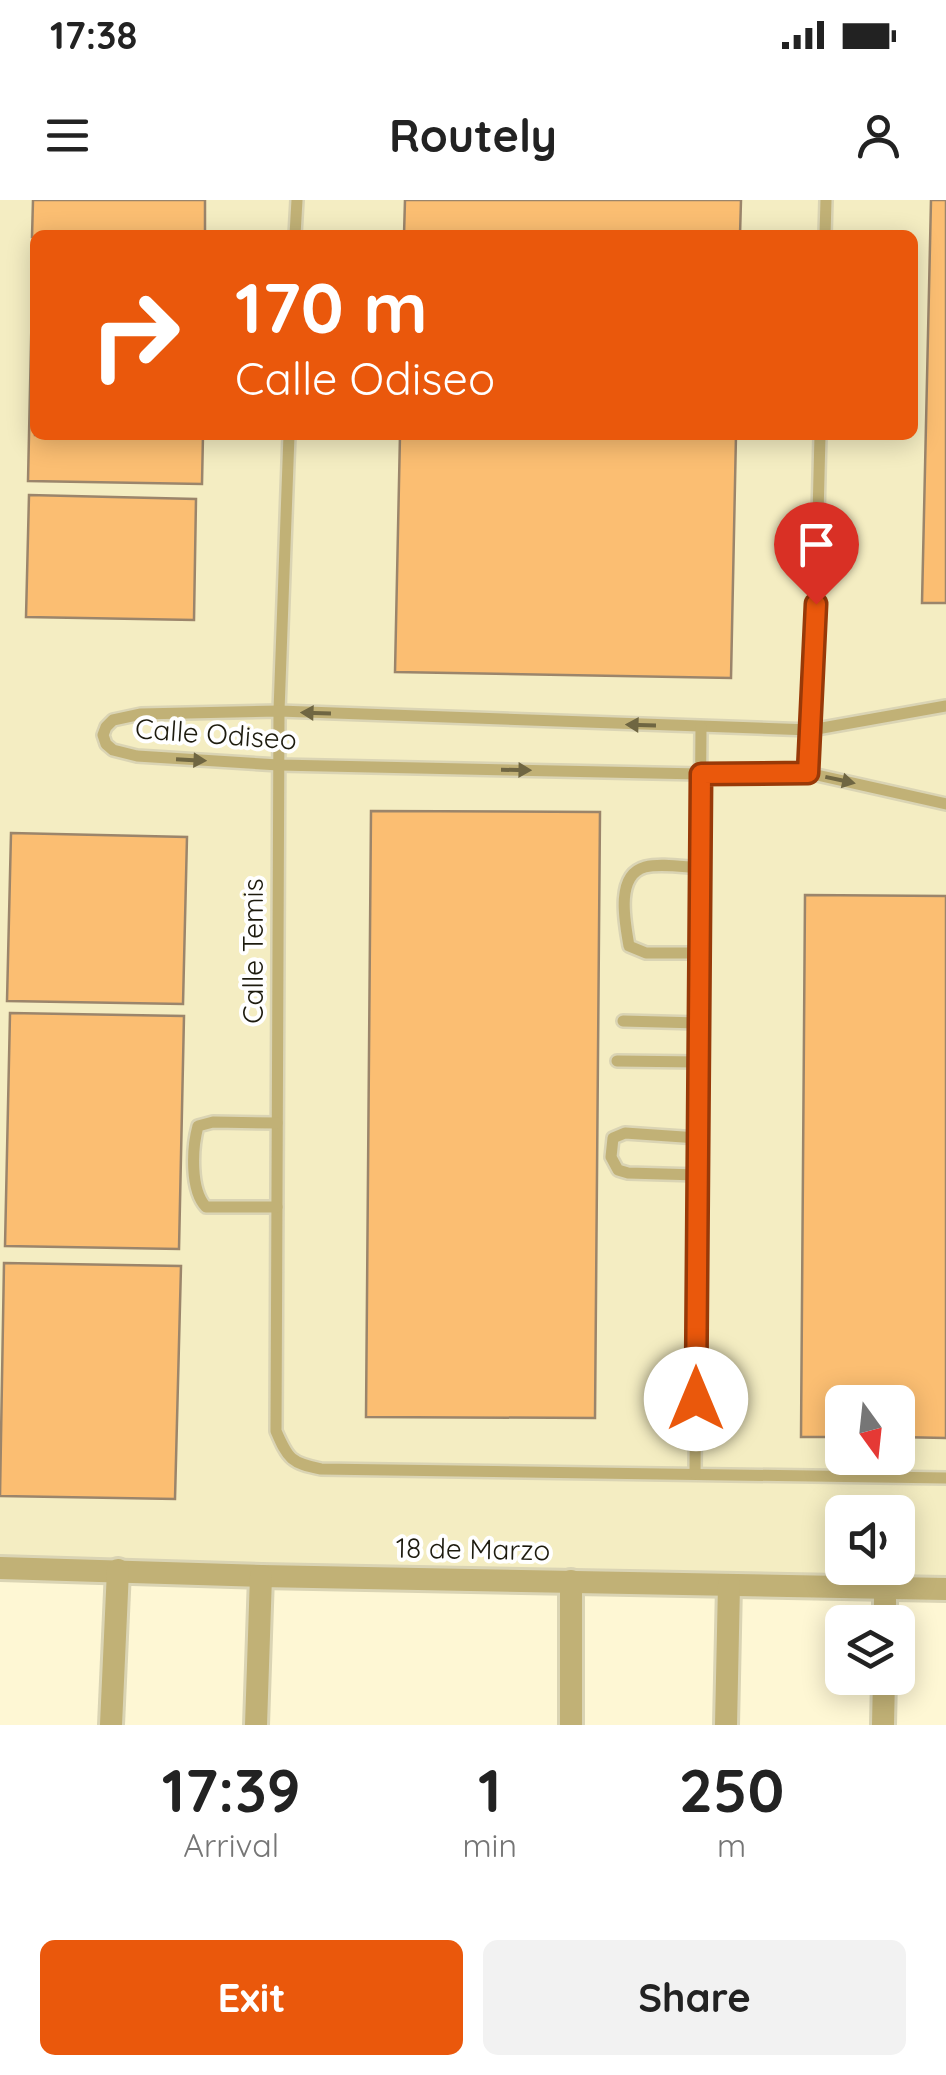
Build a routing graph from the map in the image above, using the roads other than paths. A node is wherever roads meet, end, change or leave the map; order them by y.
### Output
1 (296, 200) edge
2 (826, 200) edge
3 (296, 230) edge
4 (825, 230) edge
5 (289, 440) edge
6 (820, 440) edge
7 (946, 706) edge
8 (280, 711) junction
9 (702, 727) junction
10 (811, 730) junction
11 (279, 765) junction
12 (808, 773) junction
13 (701, 774) junction
14 (946, 804) edge
15 (700, 868) junction
16 (700, 953) junction
17 (623, 1021) dead end
18 (699, 1023) junction
19 (617, 1061) dead end
20 (699, 1062) junction
21 (278, 1123) junction
22 (698, 1138) junction
23 (698, 1175) junction
24 (277, 1206) junction
25 (696, 1474) junction
26 (946, 1478) edge
27 (0, 1568) edge
28 (118, 1570) junction
29 (261, 1576) junction
30 (572, 1580) junction
31 (729, 1585) junction
32 (885, 1588) junction
33 (946, 1589) edge
34 (884, 1605) edge
35 (884, 1695) edge
36 (112, 1725) edge
37 (256, 1725) edge
38 (571, 1725) edge
39 (726, 1725) edge
40 (883, 1725) edge

1 - 3 lane
2 - 4 lane
5 - 8 lane, Calle Temis
6 - 10 lane
7 - 10 lane, Calle Odiseo
9 -> 8 lane, Calle Odiseo
8 - 11 lane, Calle Temis
8 -> 11 lane, Calle Odiseo
9 - 10 lane, Calle Odiseo
9 - 13 lane
10 - 12 lane
11 -> 13 lane, Calle Odiseo
11 - 21 lane, Calle Temis
12 - 13 lane, Calle Odiseo
12 -> 14 lane, Calle Odiseo
13 - 15 lane
15 - 16 lane
15 - 16 lane
16 - 18 lane
17 - 18 lane
18 - 20 lane
19 - 20 lane
20 - 22 lane
21 - 24 lane, Calle Temis
21 - 24 lane
22 - 23 lane
22 - 23 lane
23 - 25 lane
24 - 25 lane, Calle Temis
25 - 26 lane
27 - 28 street, 18 de Marzo
28 - 29 street, 18 de Marzo
28 - 36 street
29 - 30 street, 18 de Marzo
29 - 37 street
30 - 31 street, 18 de Marzo
30 - 38 street
31 - 32 street, 18 de Marzo
31 - 39 street
32 - 33 street, 18 de Marzo
32 - 34 street
35 - 40 street

